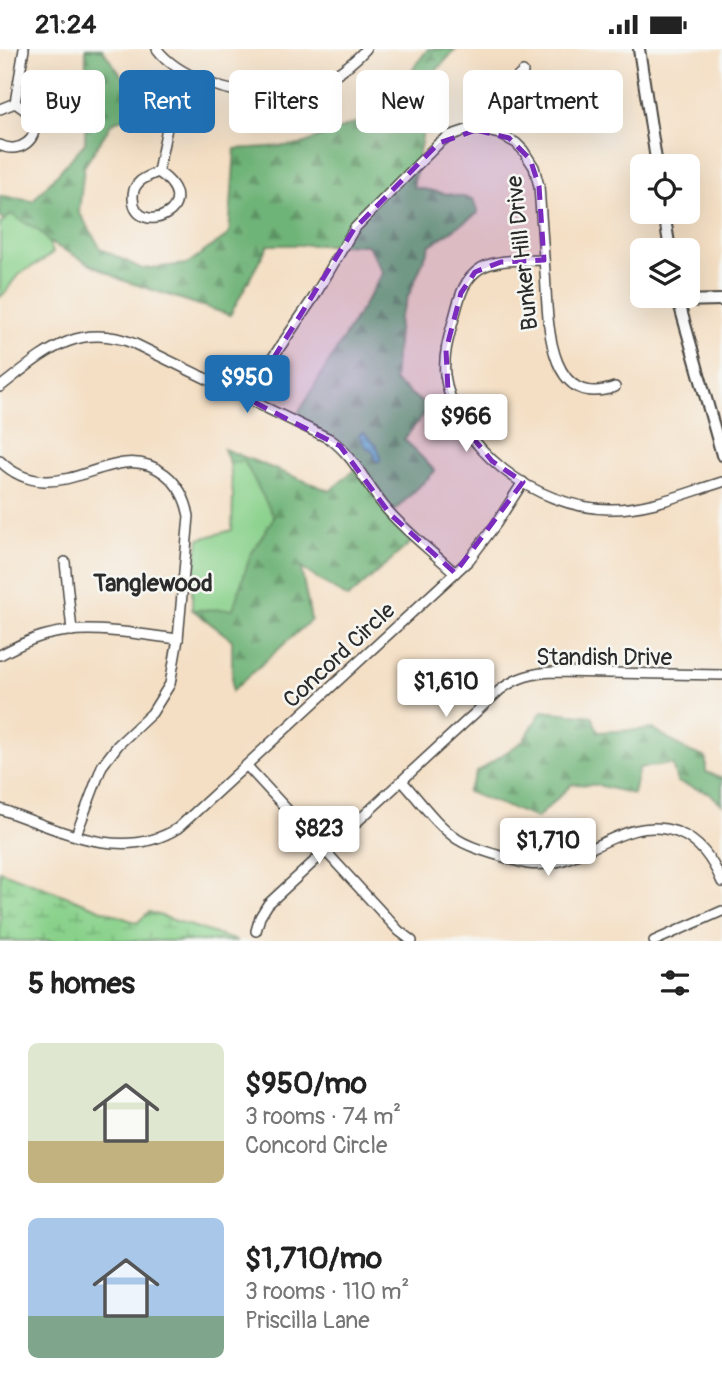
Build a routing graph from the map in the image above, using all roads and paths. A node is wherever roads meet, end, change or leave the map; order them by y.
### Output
1 (24, 49) edge
2 (157, 49) edge
3 (366, 49) edge
4 (639, 49) edge
5 (183, 70) edge
6 (215, 84) edge
7 (15, 103) junction
8 (0, 109) edge
9 (463, 132) edge
10 (166, 133) edge
11 (495, 133) edge
12 (0, 145) edge
13 (655, 154) edge
14 (158, 172) junction
15 (541, 260) junction
16 (700, 299) edge
17 (722, 300) edge
18 (680, 308) edge
19 (0, 387) edge
20 (615, 387) dead end
21 (248, 399) junction
22 (722, 455) edge
23 (0, 461) edge
24 (523, 482) junction
25 (722, 482) edge
26 (65, 562) dead end
27 (455, 573) junction
28 (72, 631) junction
29 (178, 639) junction
30 (0, 655) edge
31 (722, 675) edge
32 (247, 766) junction
33 (402, 781) junction
34 (0, 809) edge
35 (76, 835) junction
36 (325, 851) junction
37 (722, 882) edge
38 (722, 911) edge
39 (256, 931) dead end
40 (412, 941) edge
41 (653, 941) edge

1 - 7 street
2 - 5 street
3 - 6 street
4 - 13 street
7 - 8 street
7 - 12 street
9 - 21 street
10 - 14 street
11 - 15 street, Bunker Hill Drive
14 - 14 street
15 - 20 street, Bunker Hill Drive
15 - 24 street
16 - 17 street
18 - 22 street
19 - 21 street
21 - 27 street
23 - 29 street
24 - 25 street
24 - 27 street, Concord Circle
26 - 28 street
27 - 32 street, Concord Circle
28 - 29 street
28 - 30 street
29 - 35 street
31 - 33 street, Standish Drive
32 - 35 street, Concord Circle
32 - 36 street
33 - 36 street, Standish Drive
33 - 37 street
34 - 35 street
36 - 39 street, Standish Drive
36 - 40 street
38 - 41 street

